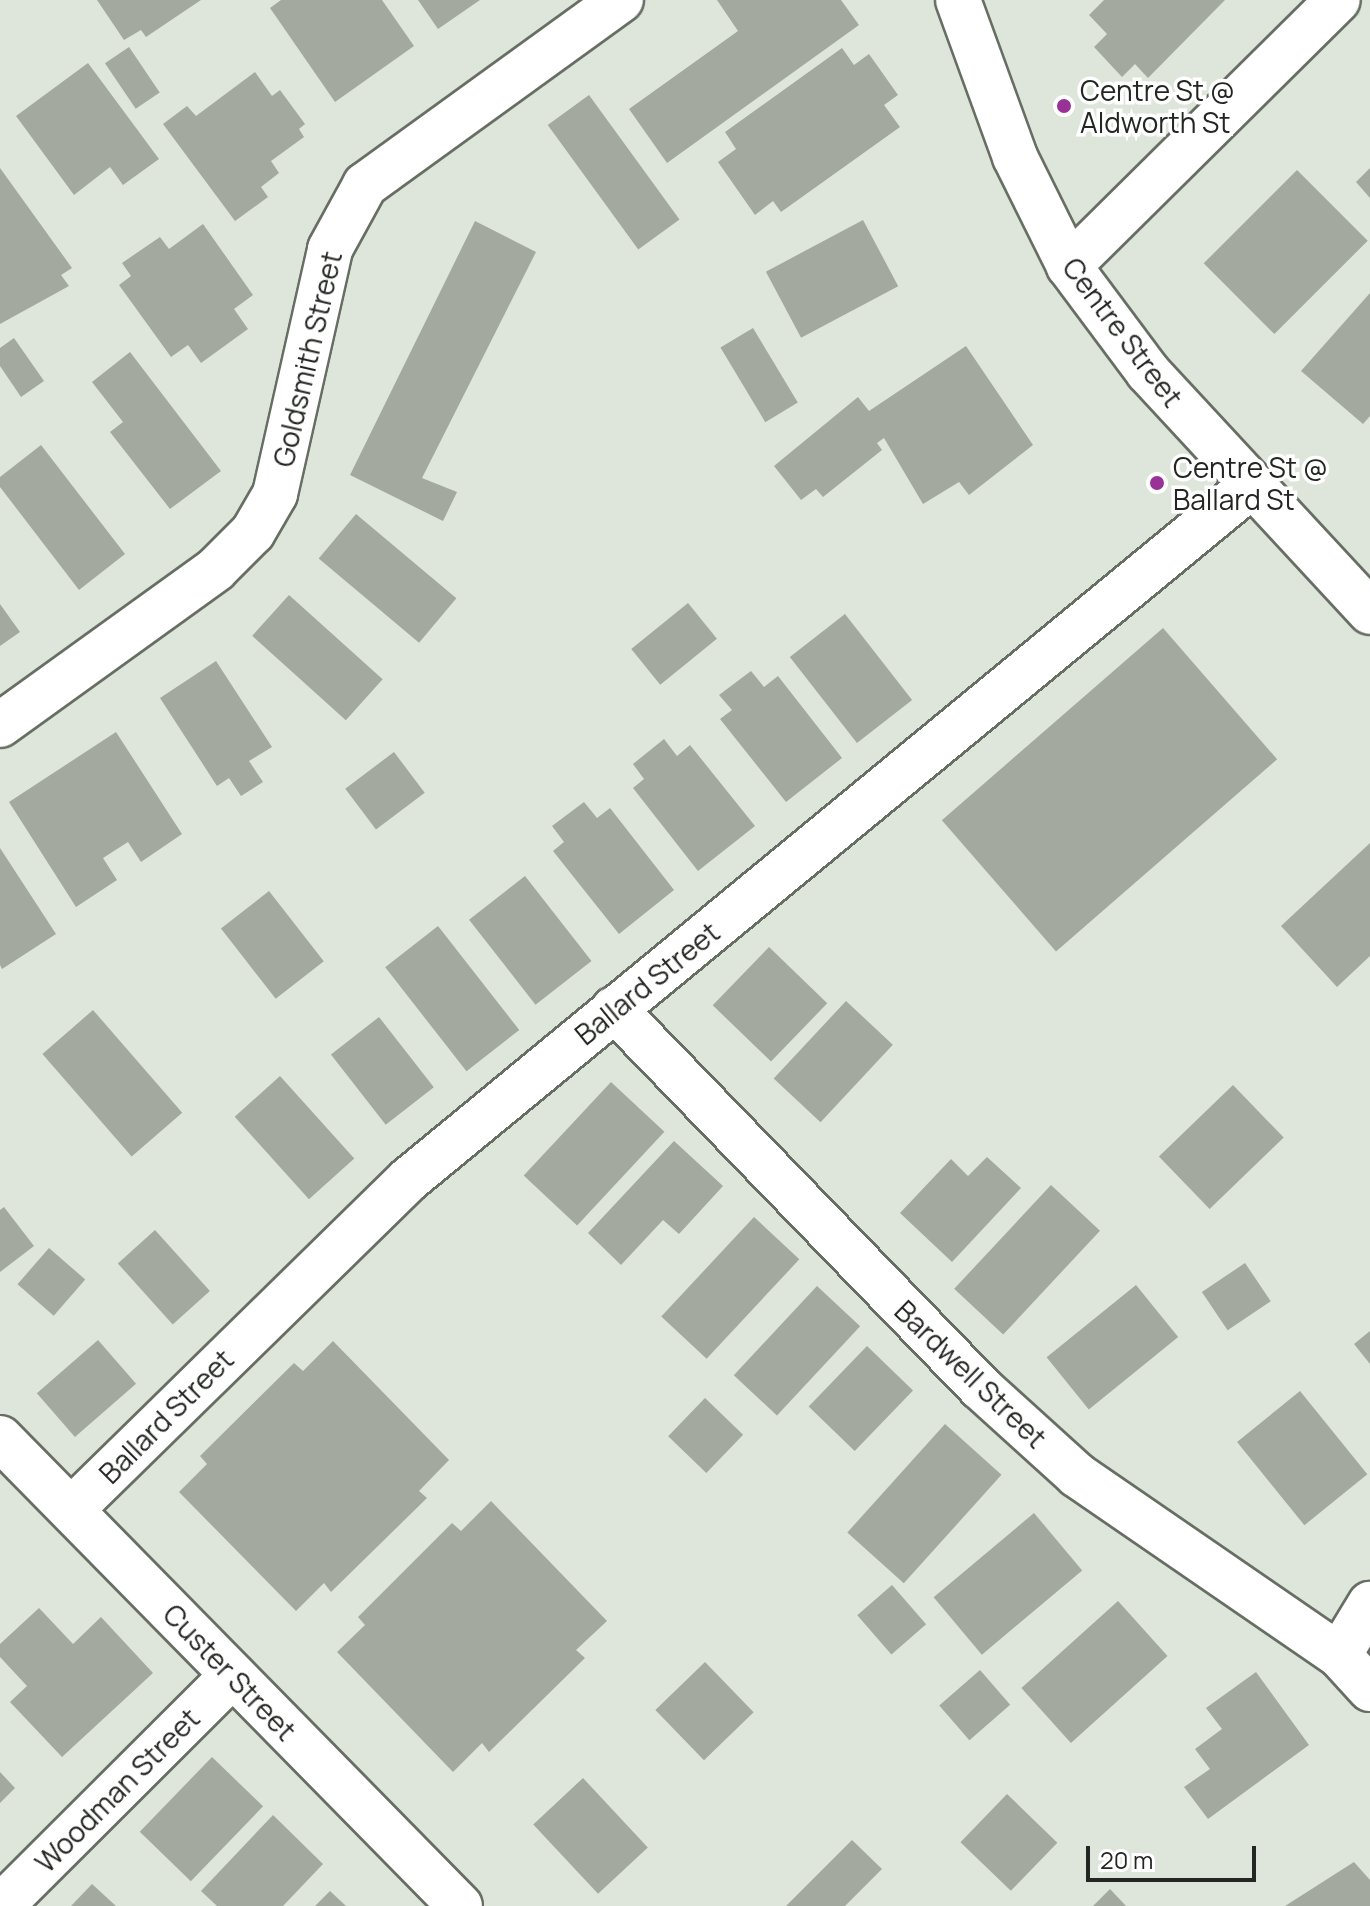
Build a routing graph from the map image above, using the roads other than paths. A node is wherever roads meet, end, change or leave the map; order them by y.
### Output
1 (621, 0) edge
2 (958, 0) edge
3 (1338, 0) edge
4 (1069, 266) junction
5 (1250, 487) junction
6 (1370, 612) edge
7 (0, 725) edge
8 (614, 1009) junction
9 (0, 1438) edge
10 (72, 1509) junction
11 (1370, 1604) edge
12 (1339, 1655) junction
13 (233, 1675) junction
14 (1370, 1689) edge
15 (1, 1906) edge
16 (460, 1906) edge

1 - 7 street, Goldsmith Street
2 - 4 street, Centre Street
3 - 4 street
4 - 5 street, Centre Street
5 - 6 street, Centre Street
5 - 8 street, Ballard Street
8 - 10 street, Ballard Street
8 - 12 street, Bardwell Street
9 - 10 street, Custer Street
10 - 13 street, Custer Street
11 - 12 street
12 - 14 street, Bardwell Street
13 - 15 street, Woodman Street
13 - 16 street, Custer Street

